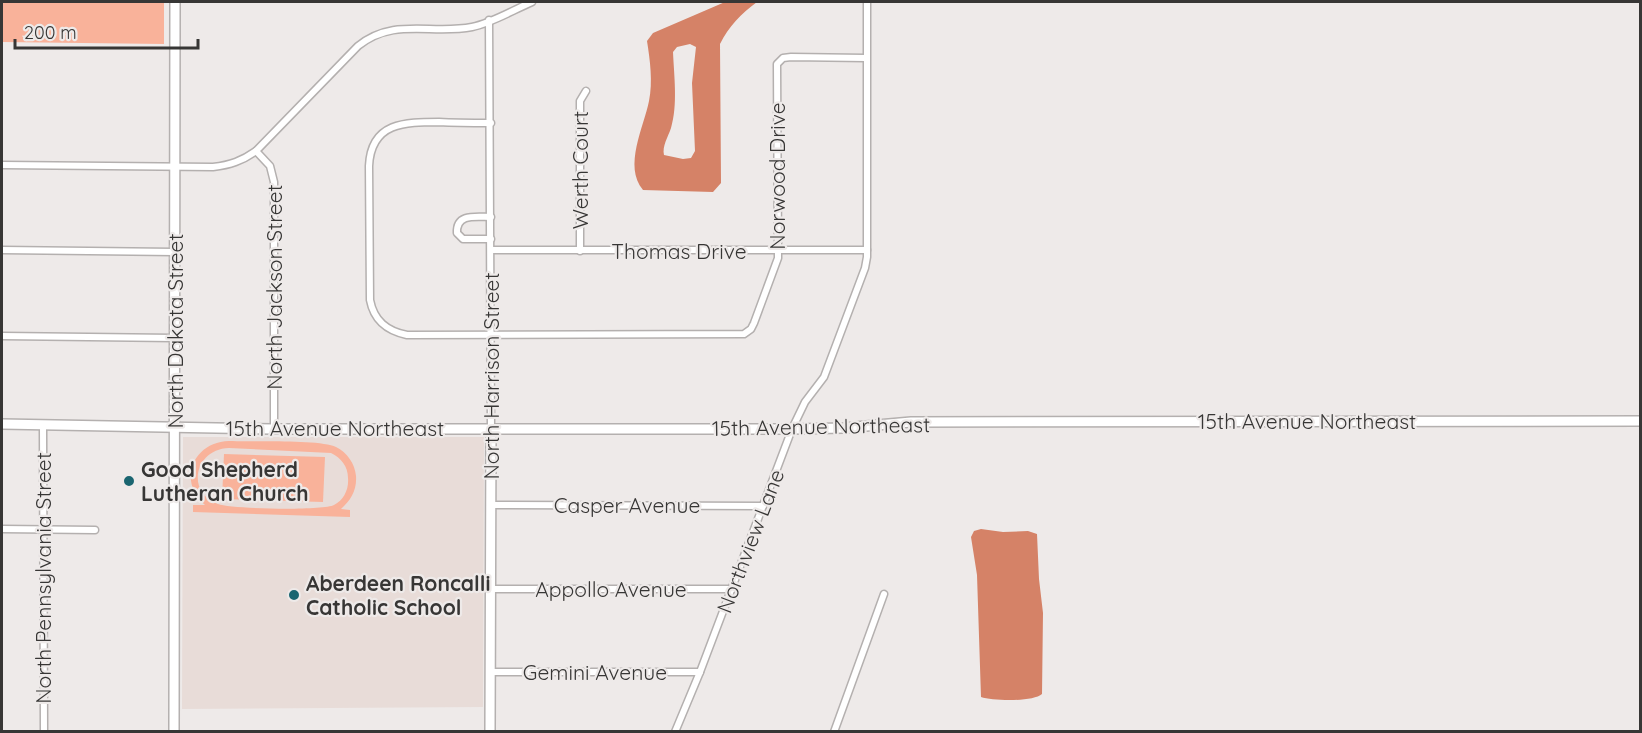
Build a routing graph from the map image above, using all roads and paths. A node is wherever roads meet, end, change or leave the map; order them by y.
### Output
1 (175, 2) edge
2 (532, 2) edge
3 (867, 2) edge
4 (489, 20) junction
5 (866, 57) junction
6 (586, 91) dead end
7 (491, 123) junction
8 (256, 151) junction
9 (2, 165) edge
10 (175, 167) junction
11 (491, 217) junction
12 (491, 239) junction
13 (2, 250) edge
14 (491, 250) junction
15 (867, 250) junction
16 (580, 251) junction
17 (778, 251) junction
18 (175, 252) junction
19 (491, 335) junction
20 (2, 336) edge
21 (175, 338) junction
22 (1641, 421) edge
23 (2, 424) edge
24 (43, 425) junction
25 (174, 427) junction
26 (490, 428) junction
27 (274, 429) junction
28 (792, 429) junction
29 (490, 505) junction
30 (763, 506) junction
31 (2, 529) edge
32 (43, 529) junction
33 (95, 530) dead end
34 (490, 589) junction
35 (732, 589) junction
36 (884, 594) dead end
37 (490, 672) junction
38 (700, 672) junction
39 (44, 732) edge
40 (174, 732) edge
41 (490, 732) edge
42 (675, 732) edge
43 (834, 732) edge

1 - 10 street, North Dakota Street
2 - 4 street
3 - 5 street, Northview Lane
4 - 7 street, North Harrison Street
4 - 8 street
5 - 15 street, Northview Lane
5 - 17 street, Norwood Drive
6 - 16 street, Werth Court
7 - 11 street, North Harrison Street
7 - 19 street, Norwood Drive
8 - 10 street
8 - 27 street, North Jackson Street
9 - 10 street
10 - 18 street, North Dakota Street
11 - 12 street, North Harrison Street
11 - 12 street
12 - 14 street, North Harrison Street
13 - 18 street
14 - 16 street, Thomas Drive
14 - 19 street, North Harrison Street
15 - 17 street, Thomas Drive
15 - 28 street, Northview Lane
16 - 17 street, Thomas Drive
17 - 19 street, Norwood Drive
18 - 21 street, North Dakota Street
19 - 26 street, North Harrison Street
20 - 21 street
21 - 25 street, North Dakota Street
22 - 28 street, 15th Avenue Northeast
23 - 24 street, 15th Avenue Northeast
24 - 25 street, 15th Avenue Northeast
24 - 32 street, North Pennsylvania Street
25 - 27 street, 15th Avenue Northeast
25 - 40 street, North Dakota Street
26 - 27 street, 15th Avenue Northeast
26 - 28 street, 15th Avenue Northeast
26 - 29 street, North Harrison Street
28 - 30 street, Northview Lane
29 - 30 street, Casper Avenue
29 - 34 street, North Harrison Street
30 - 35 street, Northview Lane
31 - 32 street
32 - 33 street
32 - 39 street, North Pennsylvania Street
34 - 35 street, Appollo Avenue
34 - 37 street, North Harrison Street
35 - 38 street, Northview Lane
36 - 43 street
37 - 38 street, Gemini Avenue
37 - 41 street, North Harrison Street
38 - 42 street, Northview Lane

